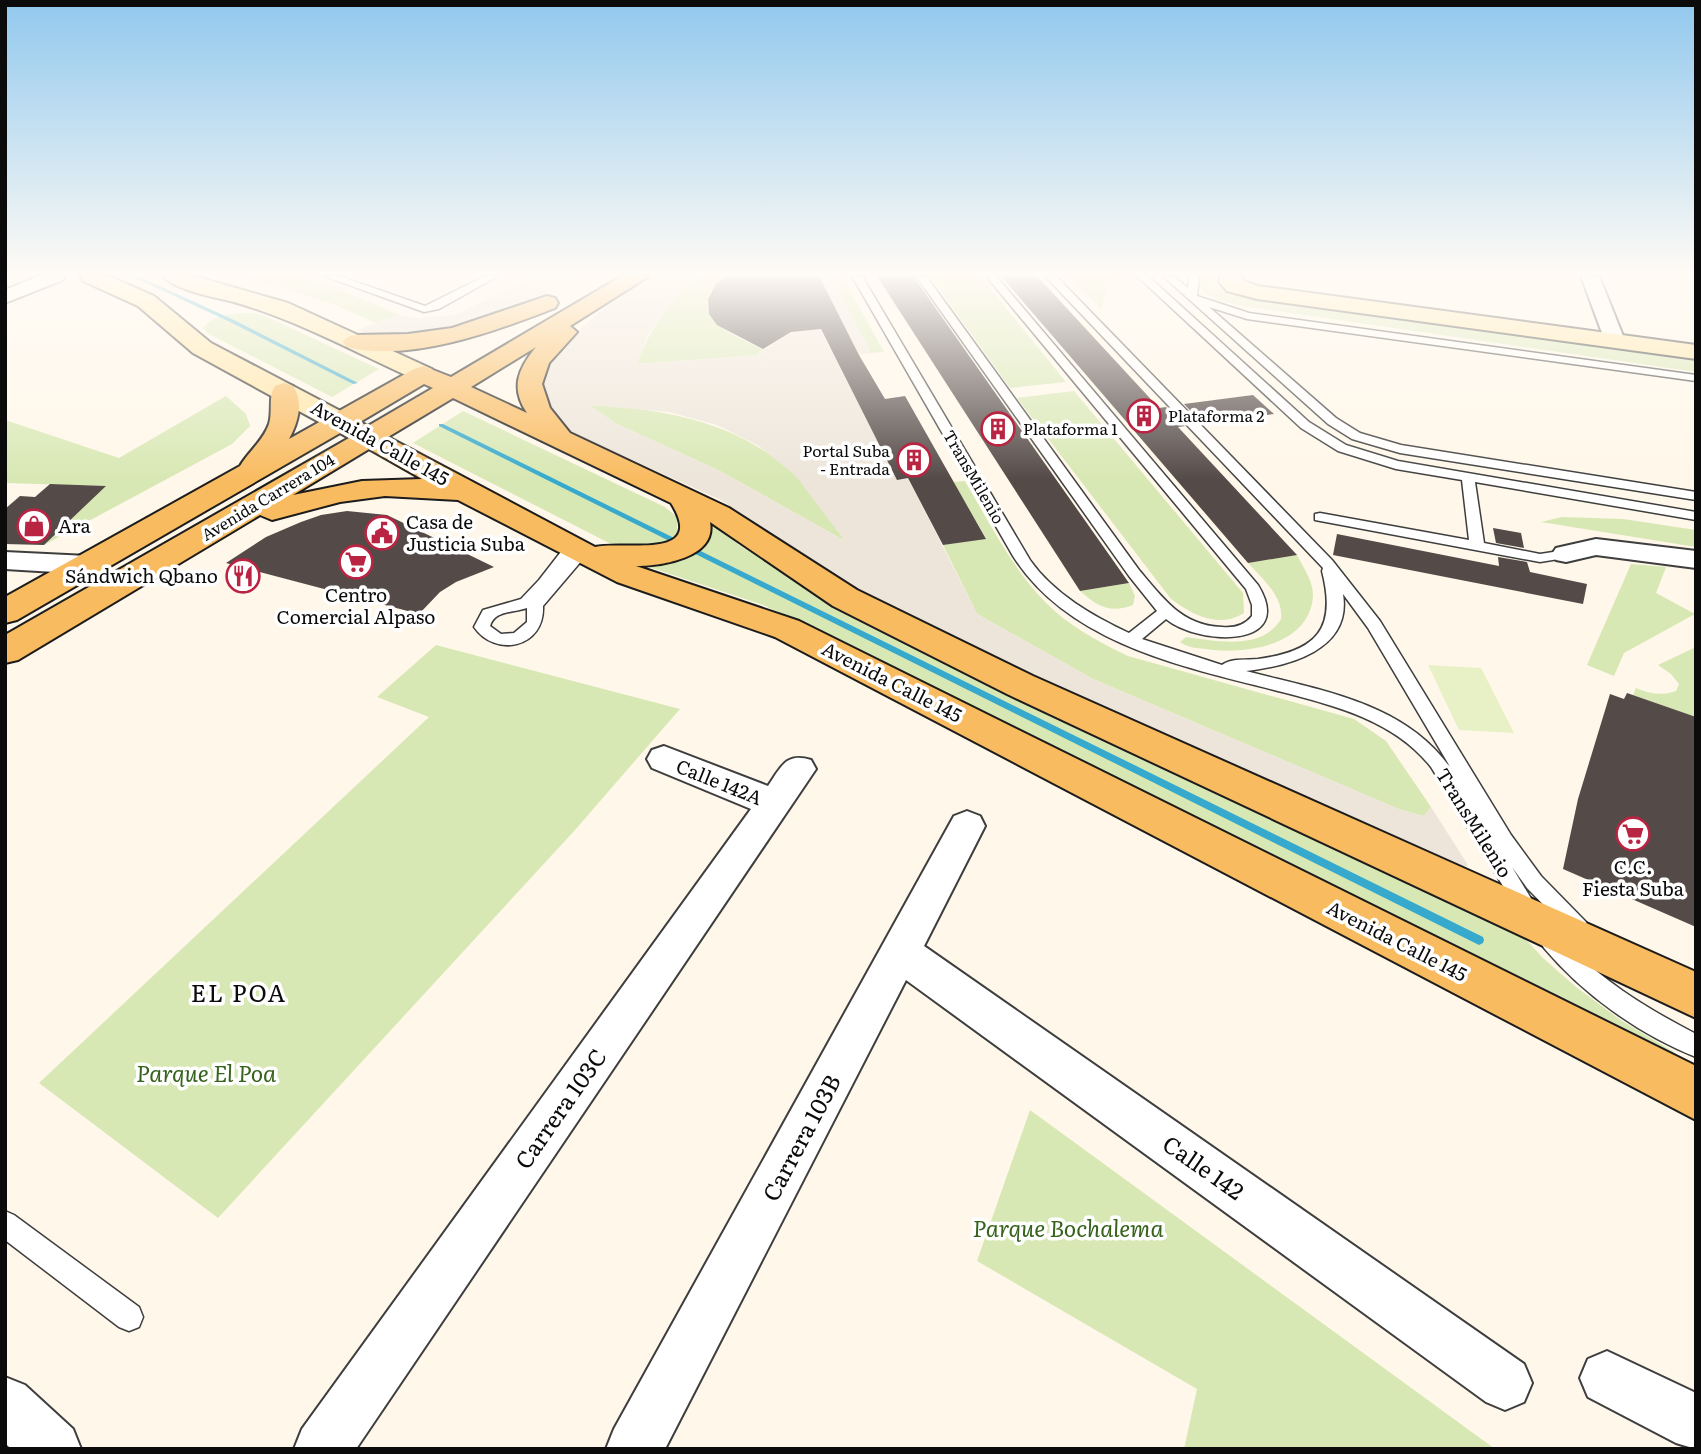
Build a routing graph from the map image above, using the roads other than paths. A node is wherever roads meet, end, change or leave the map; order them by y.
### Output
1 (213, 344) edge
2 (359, 344) edge
3 (476, 344) edge
4 (524, 344) edge
5 (551, 344) edge
6 (897, 344) edge
7 (970, 344) edge
8 (1048, 344) edge
9 (1117, 344) edge
10 (1216, 344) edge
11 (1244, 344) edge
12 (1440, 344) edge
13 (1636, 344) edge
14 (1696, 352) edge
15 (423, 374) junction
16 (1696, 379) edge
17 (451, 388) junction
18 (284, 391) junction
19 (340, 422) junction
20 (368, 437) junction
21 (562, 442) junction
22 (245, 476) junction
23 (1468, 478) junction
24 (680, 494) junction
25 (1696, 496) edge
26 (482, 499) junction
27 (1696, 516) edge
28 (1321, 517) dead end
29 (211, 532) junction
30 (1477, 547) junction
31 (577, 549) junction
32 (1566, 554) joint
33 (5, 560) edge
34 (1696, 560) edge
35 (1327, 563) junction
36 (88, 565) junction
37 (1166, 611) junction
38 (5, 612) edge
39 (1131, 640) junction
40 (5, 651) edge
41 (1211, 668) junction
42 (664, 759) dead end
43 (787, 786) joint
44 (967, 826) dead end
45 (1536, 921) junction
46 (901, 953) junction
47 (1613, 958) junction
48 (1696, 996) edge
49 (1696, 1011) edge
50 (1696, 1046) edge
51 (1696, 1094) edge
52 (5, 1224) edge
53 (130, 1317) dead end
54 (1607, 1378) dead end
55 (1505, 1383) dead end
56 (5, 1405) edge
57 (1696, 1423) edge
58 (52, 1449) edge
59 (322, 1449) edge
60 (634, 1449) edge

1 - 18 main road, Avenida Calle 145
2 - 15 main road
3 - 15 main road, Avenida Carrera 104
4 - 17 main road, Avenida Carrera 104
5 - 21 main road
6 - 39 lane, TransMilenio
7 - 37 lane
8 - 37 lane
9 - 35 lane, TransMilenio
10 - 23 lane
11 - 25 lane
12 - 16 lane
13 - 14 main road
15 - 17 main road
15 - 19 main road, Avenida Carrera 104
17 - 20 main road, Avenida Carrera 104
17 - 21 main road
18 - 19 main road, Avenida Calle 145
18 - 22 main road
19 - 20 main road, Avenida Calle 145
19 - 22 main road, Avenida Carrera 104
20 - 26 main road, Avenida Calle 145
20 - 29 main road, Avenida Carrera 104
21 - 24 main road
22 - 36 main road, Avenida Carrera 104
23 - 27 lane
23 - 30 lane
24 - 31 main road
24 - 45 main road
26 - 29 main road
26 - 31 main road, Avenida Calle 145
28 - 30 lane
29 - 40 main road, Avenida Carrera 104
30 - 32 lane
31 - 31 lane
31 - 51 main road, Avenida Calle 145
32 - 34 street
33 - 36 street
35 - 41 lane, TransMilenio
35 - 47 lane, TransMilenio
36 - 38 main road, Avenida Carrera 104
37 - 39 lane
39 - 41 lane, TransMilenio
41 - 45 lane, TransMilenio
42 - 43 street, Calle 142A
43 - 59 street, Carrera 103C
44 - 46 street, Carrera 103B
45 - 47 main road
45 - 50 lane, TransMilenio
46 - 55 street, Calle 142
46 - 60 street, Carrera 103B
47 - 48 main road
47 - 49 lane, TransMilenio
52 - 53 lane
54 - 57 street
56 - 58 street

